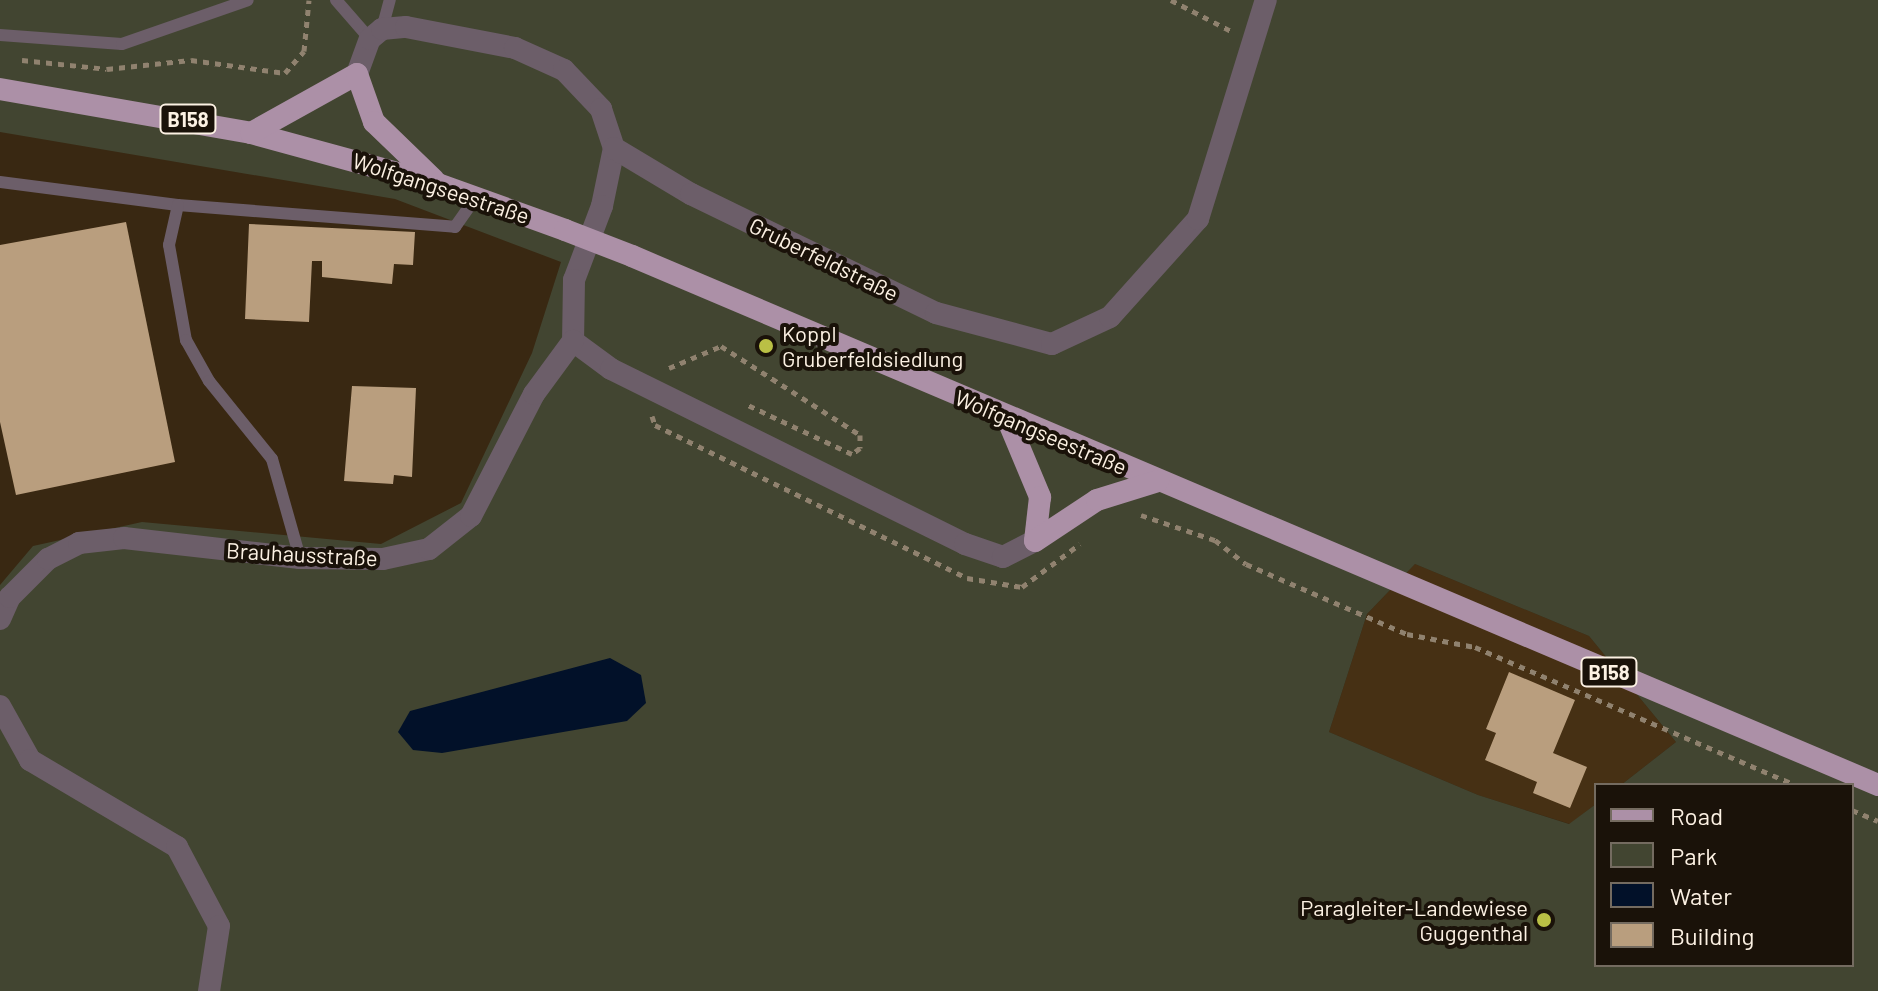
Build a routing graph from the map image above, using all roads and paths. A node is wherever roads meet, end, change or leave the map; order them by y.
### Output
1 (248, 0) edge
2 (309, 0) edge
3 (336, 0) edge
4 (390, 0) edge
5 (1171, 0) edge
6 (1266, 0) edge
7 (376, 34) junction
8 (0, 35) edge
9 (1253, 39) junction
10 (15, 59) dead end
11 (357, 74) junction
12 (0, 89) edge
13 (251, 133) junction
14 (614, 148) junction
15 (0, 182) edge
16 (438, 184) junction
17 (476, 197) junction
18 (178, 205) junction
19 (573, 341) junction
20 (669, 368) dead end
21 (654, 389) junction
22 (736, 400) dead end
23 (1007, 418) junction
24 (1158, 481) junction
25 (1125, 517) dead end
26 (1093, 533) dead end
27 (1035, 541) junction
28 (300, 558) junction
29 (0, 619) edge
30 (0, 706) edge
31 (1790, 783) edge
32 (1878, 785) edge
33 (1854, 811) edge
34 (1878, 821) edge
35 (209, 991) edge

1 - 8 lane
2 - 10 path
3 - 7 lane
4 - 7 lane
5 - 9 path
6 - 9 street, Gruberfeldstraße
7 - 11 street
7 - 14 street
9 - 14 street, Gruberfeldstraße
11 - 13 main road
11 - 16 main road
12 - 13 main road, Wolfgangseestraße / B158
13 - 16 main road, Wolfgangseestraße / B158
14 - 19 street
15 - 18 lane
16 - 17 main road, Wolfgangseestraße / B158
17 - 18 lane
17 - 23 main road, Wolfgangseestraße / B158, bridge
18 - 28 lane
19 - 21 street
19 - 28 street, Brauhausstraße
20 - 22 path
21 - 26 path
21 - 27 street
23 - 24 main road, Wolfgangseestraße / B158
23 - 27 main road
24 - 27 main road
24 - 32 main road, Wolfgangseestraße / B158
25 - 31 path
28 - 29 street, Brauhausstraße
30 - 35 street
33 - 34 path

